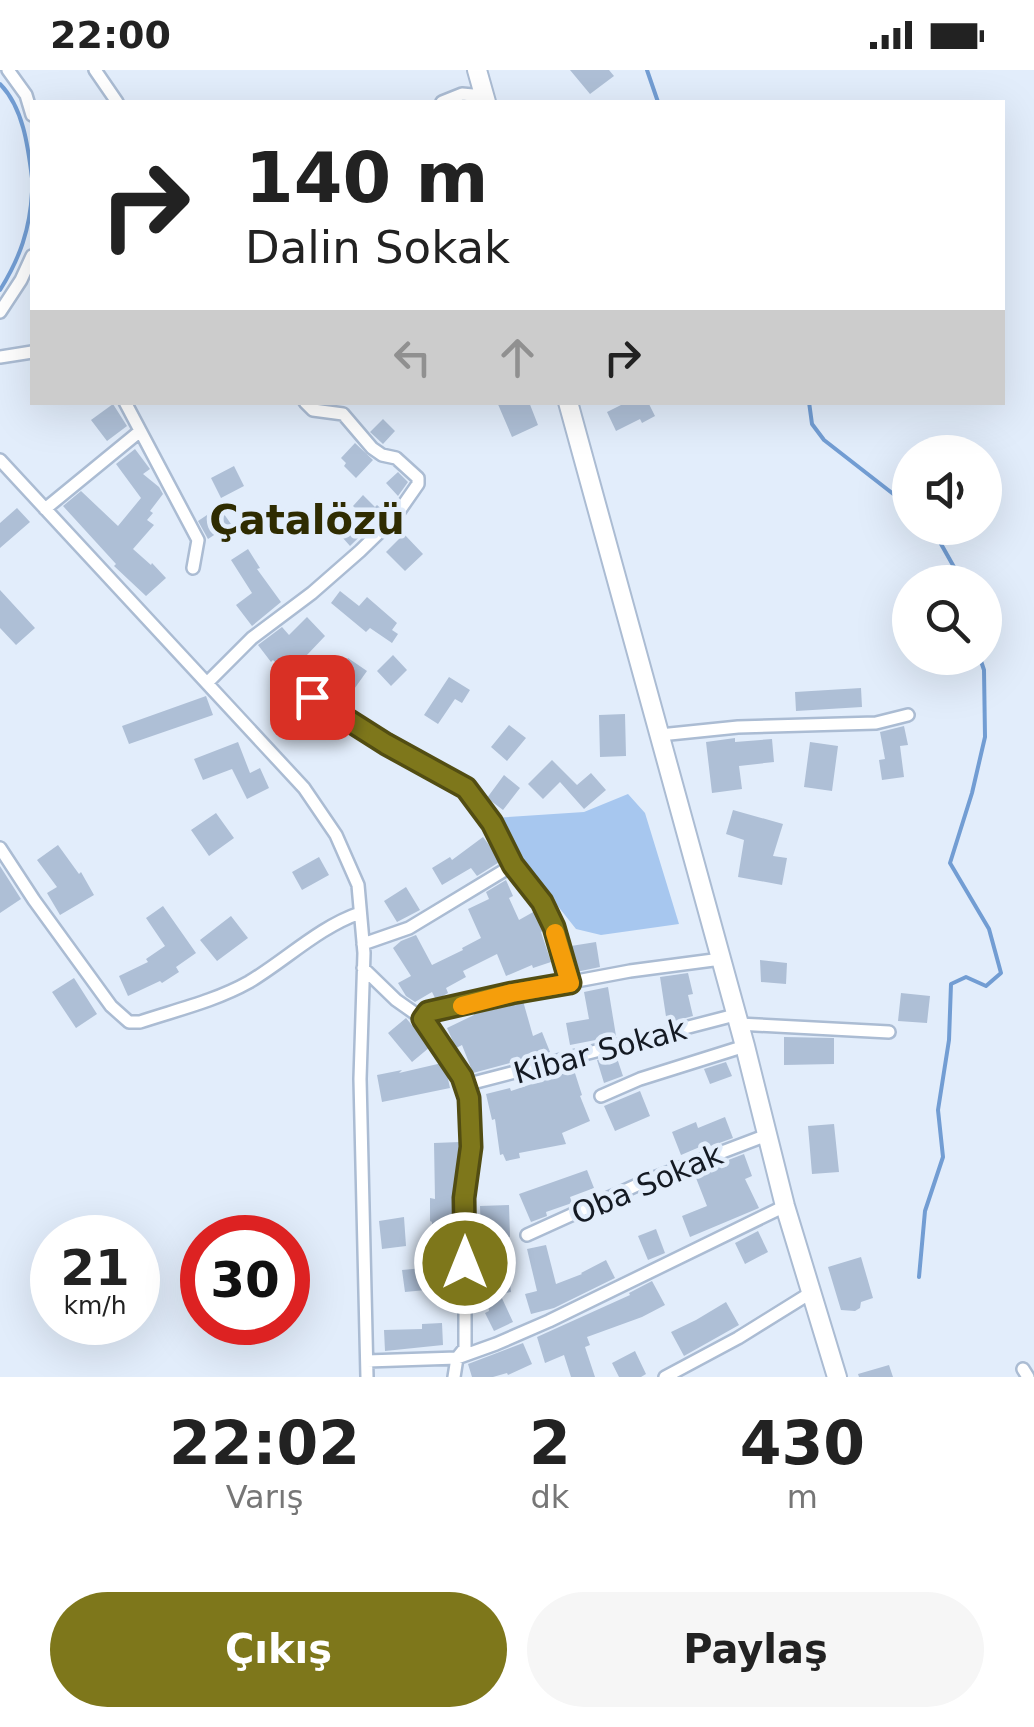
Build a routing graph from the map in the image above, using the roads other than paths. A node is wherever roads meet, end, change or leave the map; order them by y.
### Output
1 (8, 70) edge
2 (95, 70) edge
3 (477, 70) edge
4 (485, 99) edge
5 (116, 100) edge
6 (447, 100) edge
7 (30, 108) edge
8 (30, 261) edge
9 (0, 312) edge
10 (30, 352) edge
11 (0, 356) edge
12 (126, 405) edge
13 (309, 405) edge
14 (569, 405) edge
15 (140, 432) junction
16 (0, 460) edge
17 (45, 509) junction
18 (193, 568) dead end
19 (207, 684) junction
20 (312, 697) dead end
21 (908, 714) dead end
22 (660, 735) junction
23 (0, 848) edge
24 (513, 865) junction
25 (360, 913) junction
26 (363, 944) junction
27 (721, 959) junction
28 (363, 968) junction
29 (570, 983) junction
30 (423, 1019) junction
31 (736, 1020) junction
32 (889, 1032) dead end
33 (745, 1046) junction
34 (464, 1085) junction
35 (601, 1096) dead end
36 (768, 1135) junction
37 (785, 1206) junction
38 (527, 1235) dead end
39 (812, 1292) junction
40 (456, 1358) junction
41 (367, 1361) junction
42 (367, 1377) edge
43 (454, 1377) edge
44 (665, 1377) edge
45 (837, 1377) edge

1 - 7 street
2 - 5 street
3 - 4 main road
4 - 6 street
8 - 9 street
10 - 11 street
12 - 15 street
13 - 19 street
14 - 22 main road
15 - 17 street
15 - 18 street
16 - 17 street
17 - 19 street
19 - 25 street
20 - 24 street
21 - 22 street
22 - 27 main road
23 - 25 street
24 - 26 street
24 - 29 street
25 - 26 street
26 - 28 street
27 - 29 street
27 - 31 main road
28 - 30 street
28 - 41 street
29 - 30 street
30 - 34 street
31 - 32 street, Kibar Sokak
31 - 33 main road
31 - 34 street, Kibar Sokak
33 - 35 street
33 - 36 main road
34 - 40 street
36 - 37 main road
36 - 38 street, Oba Sokak
37 - 39 main road
37 - 40 street
39 - 44 street
39 - 45 main road
40 - 41 street
40 - 43 street
41 - 42 street

